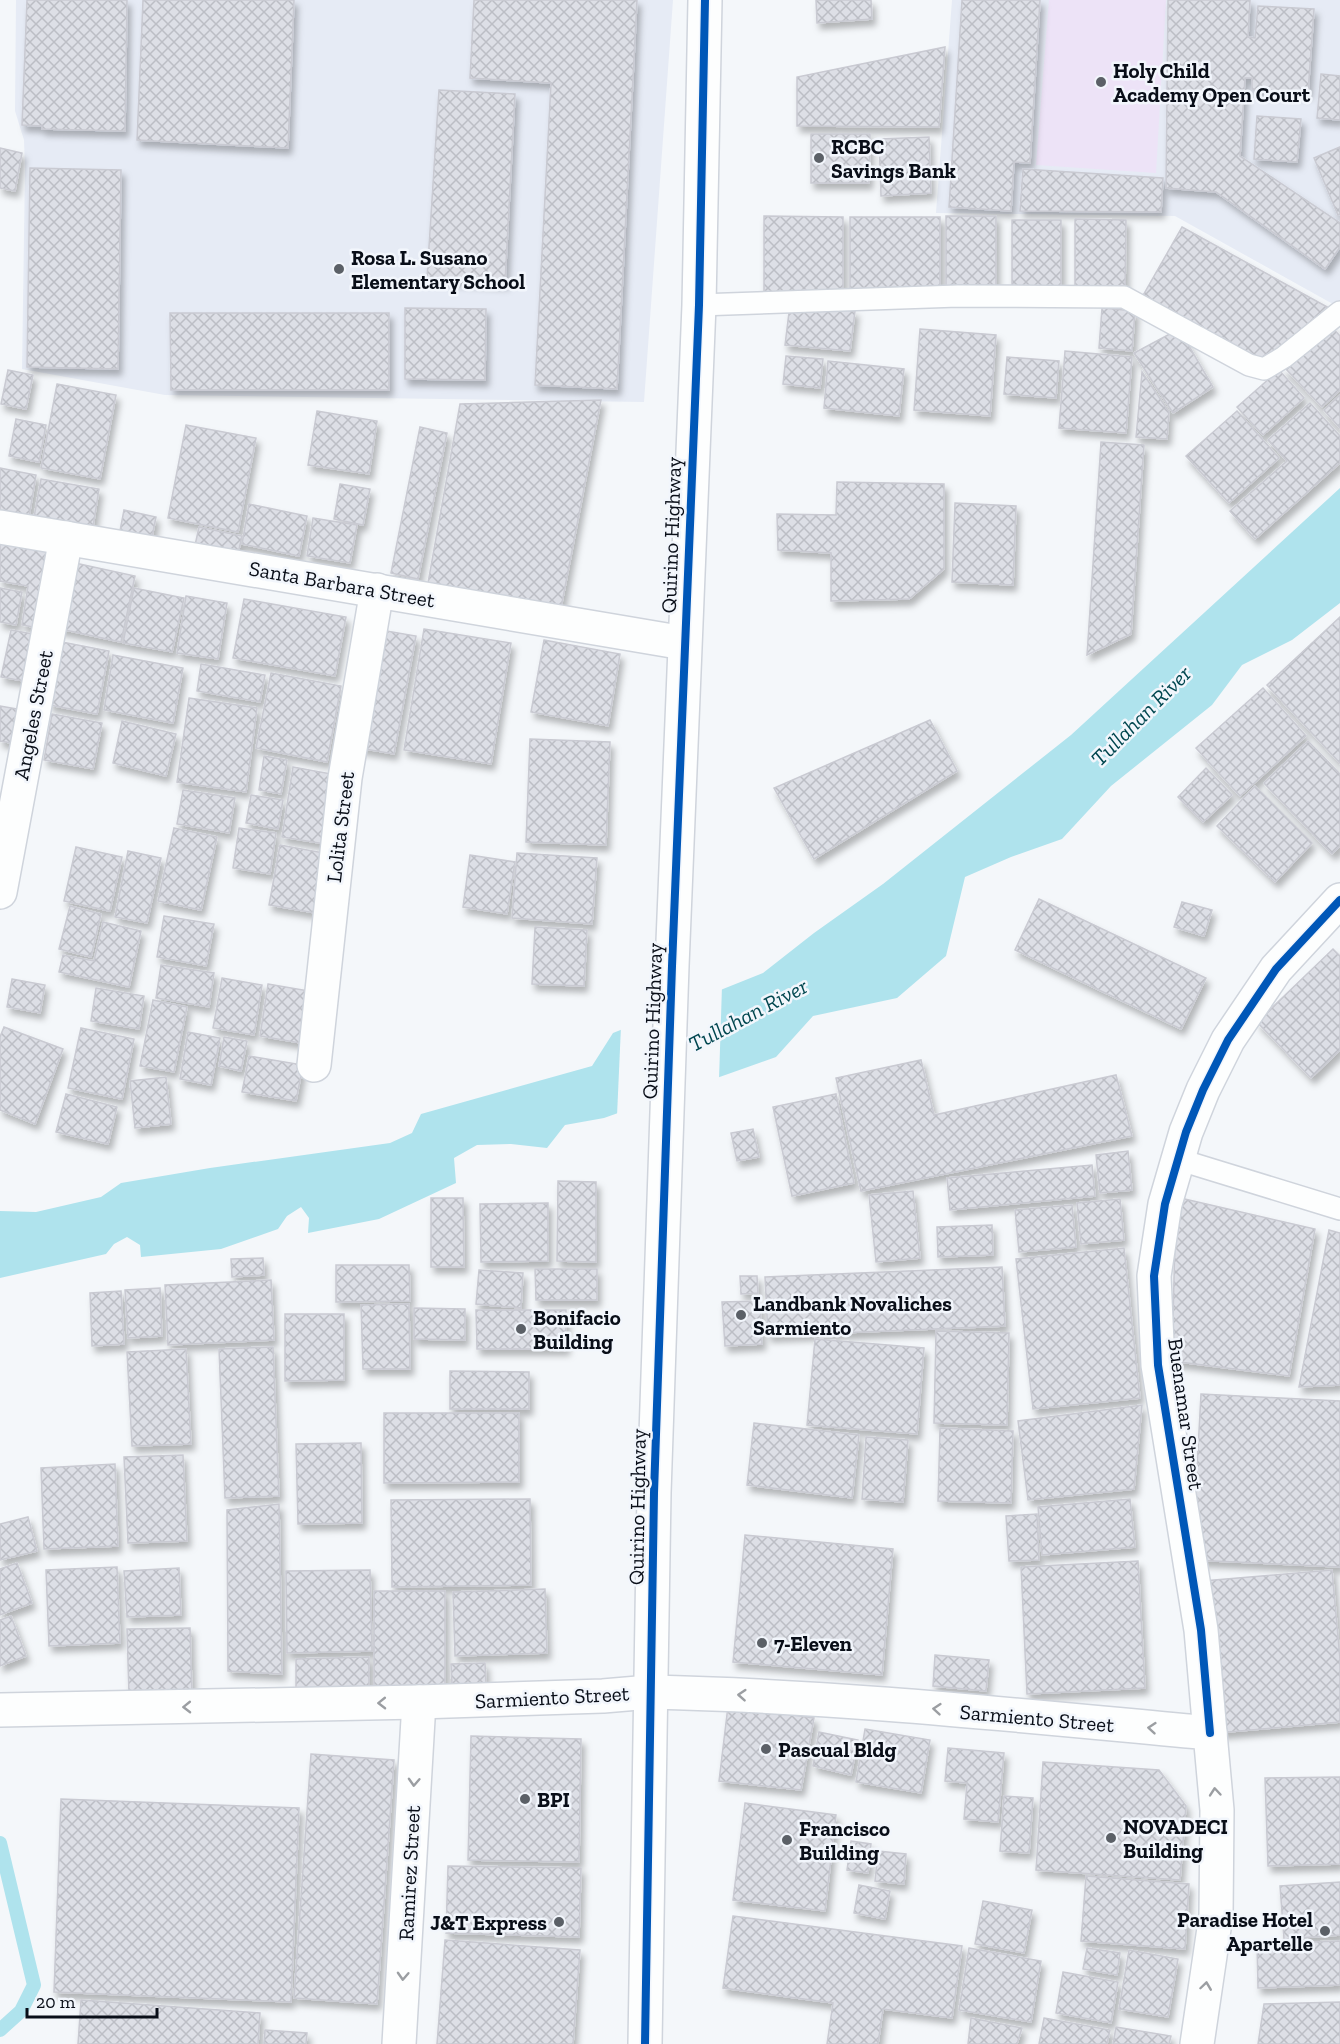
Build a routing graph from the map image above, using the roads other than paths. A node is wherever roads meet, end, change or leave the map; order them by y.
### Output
1 (705, 0) edge
2 (699, 305) junction
3 (1340, 312) edge
4 (0, 527) edge
5 (66, 538) junction
6 (377, 590) junction
7 (684, 643) junction
8 (0, 892) edge
9 (1340, 900) edge
10 (314, 1065) dead end
11 (1177, 1159) junction
12 (1340, 1209) edge
13 (650, 1692) junction
14 (419, 1702) junction
15 (0, 1710) edge
16 (1210, 1733) junction
17 (399, 2044) edge
18 (645, 2044) edge
19 (1197, 2044) edge

1 - 2 street, Quirino Highway
2 - 3 lane
2 - 7 street, Quirino Highway
4 - 5 street, Santa Barbara Street
5 - 6 street, Santa Barbara Street
5 - 8 street, Angeles Street
6 - 7 street, Santa Barbara Street
6 - 10 street, Lolita Street
7 - 13 street, Quirino Highway
9 - 11 street, Buenamar Street
11 - 12 lane
11 - 16 street, Buenamar Street
13 - 14 street, Sarmiento Street
16 -> 13 street, Sarmiento Street
13 - 18 street, Quirino Highway
14 -> 15 street, Sarmiento Street
14 -> 17 street, Ramirez Street
19 -> 16 street, Buenamar Street

